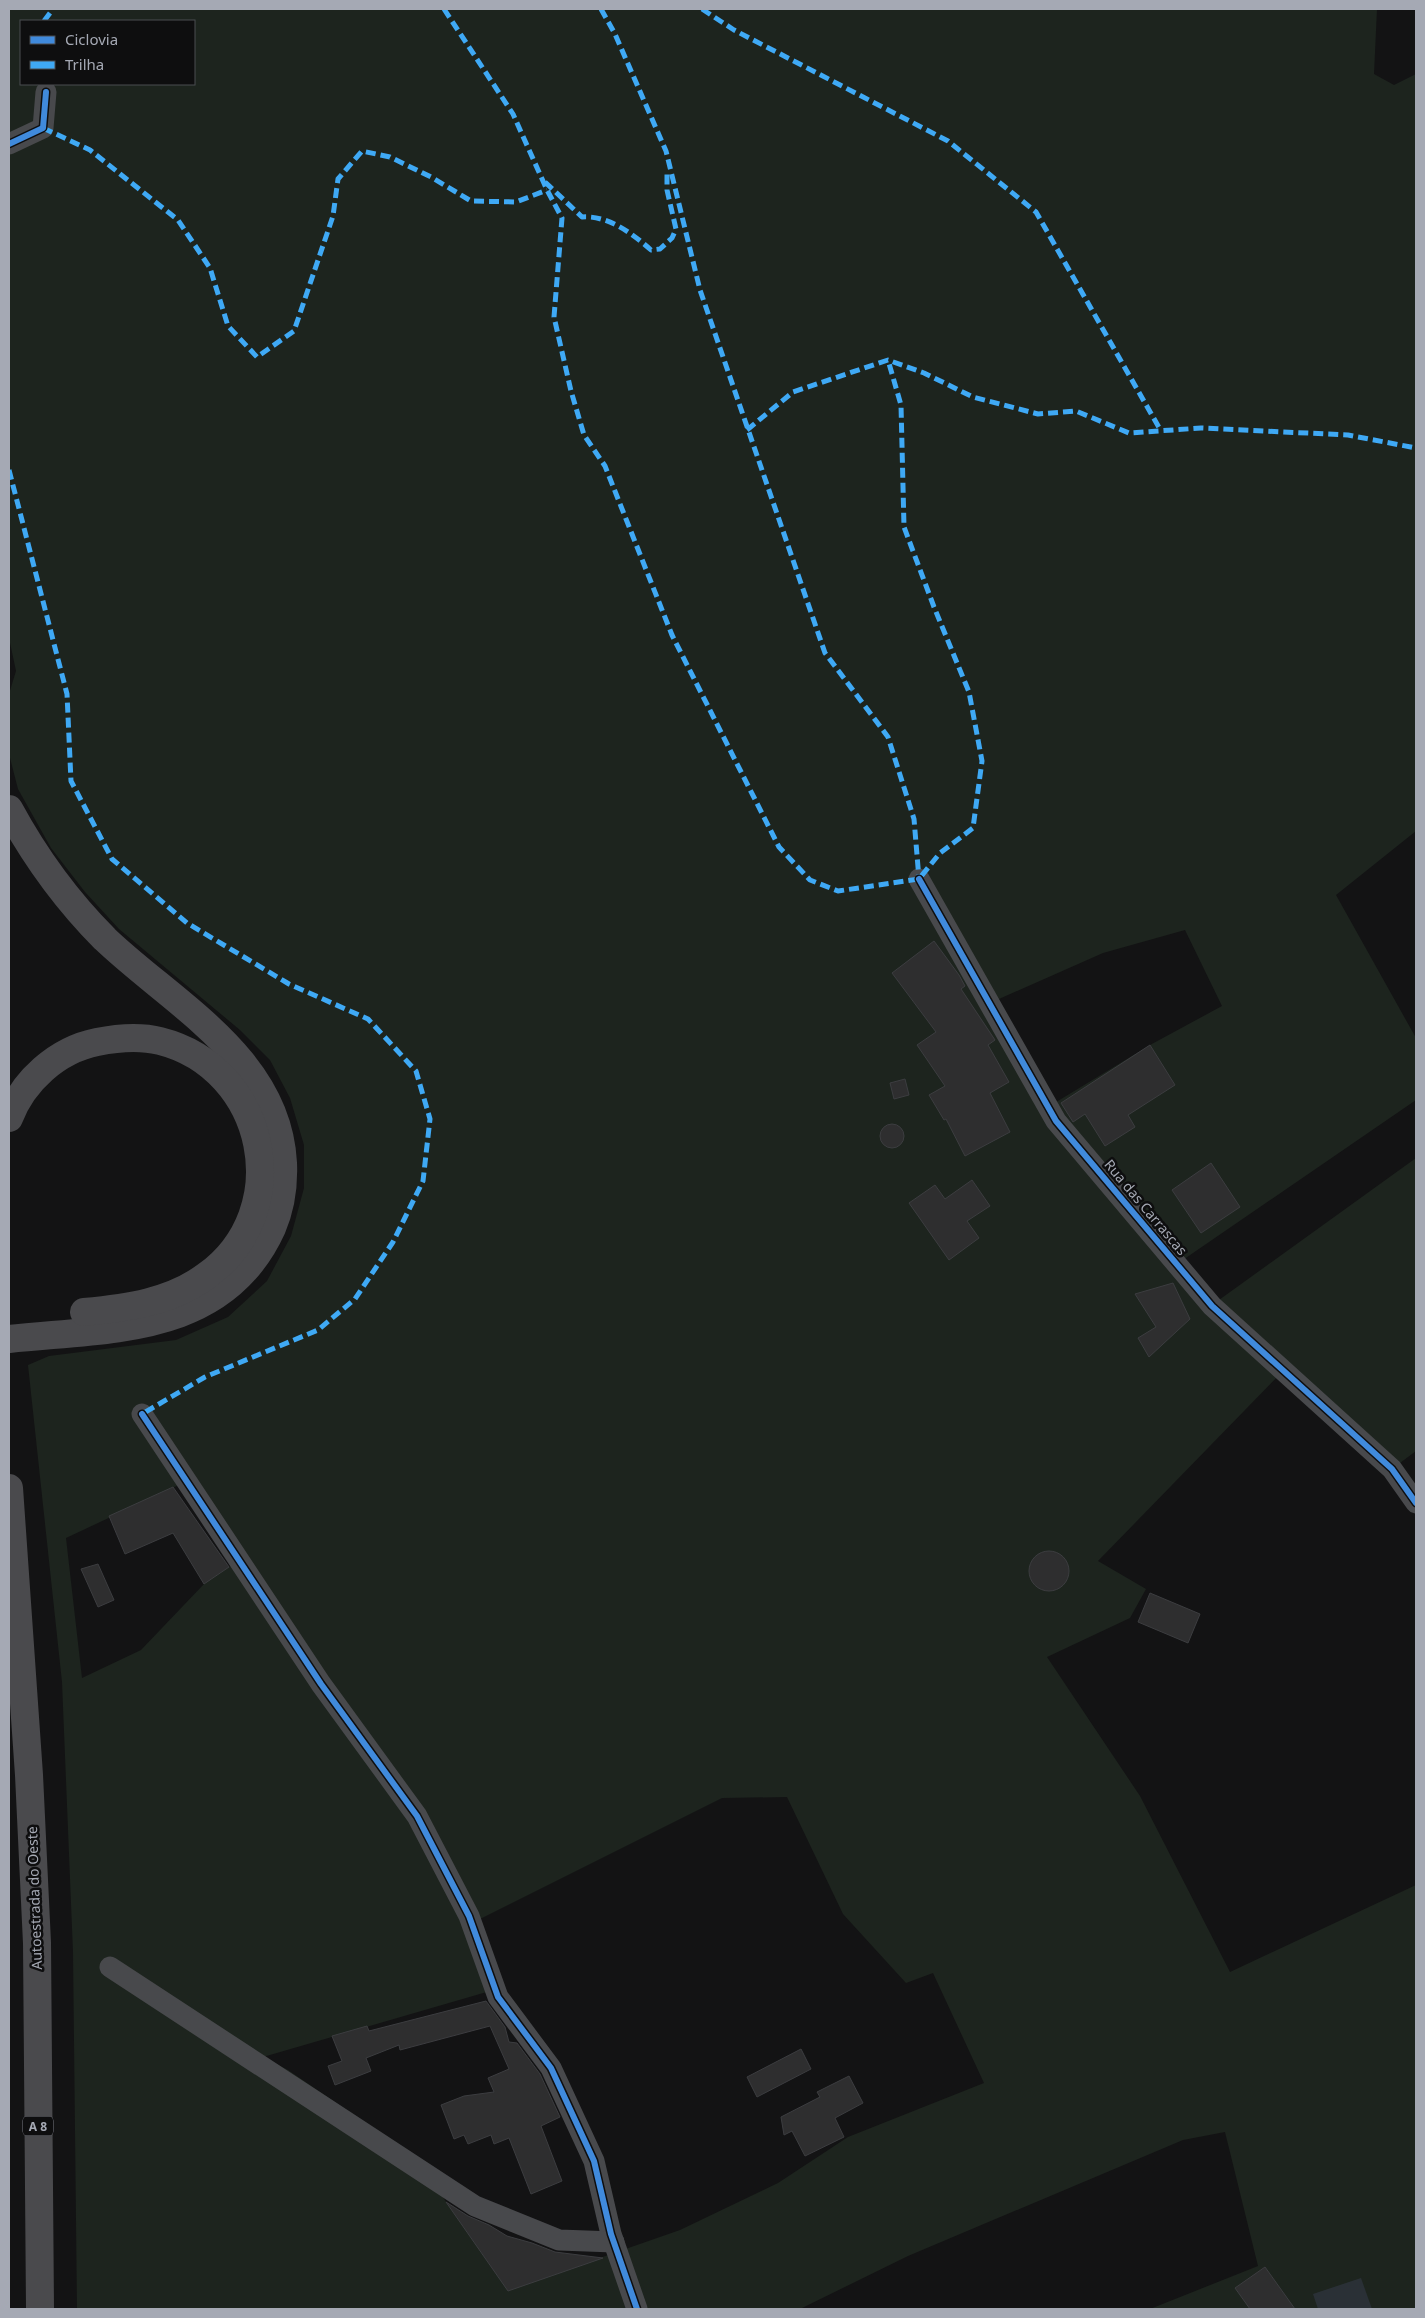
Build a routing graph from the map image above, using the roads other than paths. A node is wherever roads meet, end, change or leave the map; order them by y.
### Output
1 (46, 92) dead end
2 (9, 144) edge
3 (9, 809) edge
4 (919, 879) dead end
5 (9, 1118) edge
6 (9, 1320) edge
7 (9, 1339) edge
8 (142, 1414) dead end
9 (9, 1488) edge
10 (1416, 1503) edge
11 (110, 1967) dead end
12 (614, 2242) junction
13 (631, 2308) edge
14 (40, 2309) edge

1 - 2 street
3 - 7 highway
4 - 10 street, Rua das Carrascas
5 - 6 highway
8 - 12 street
9 - 14 highway, Autoestrada do Oeste / A 8
11 - 12 street
12 - 13 street

